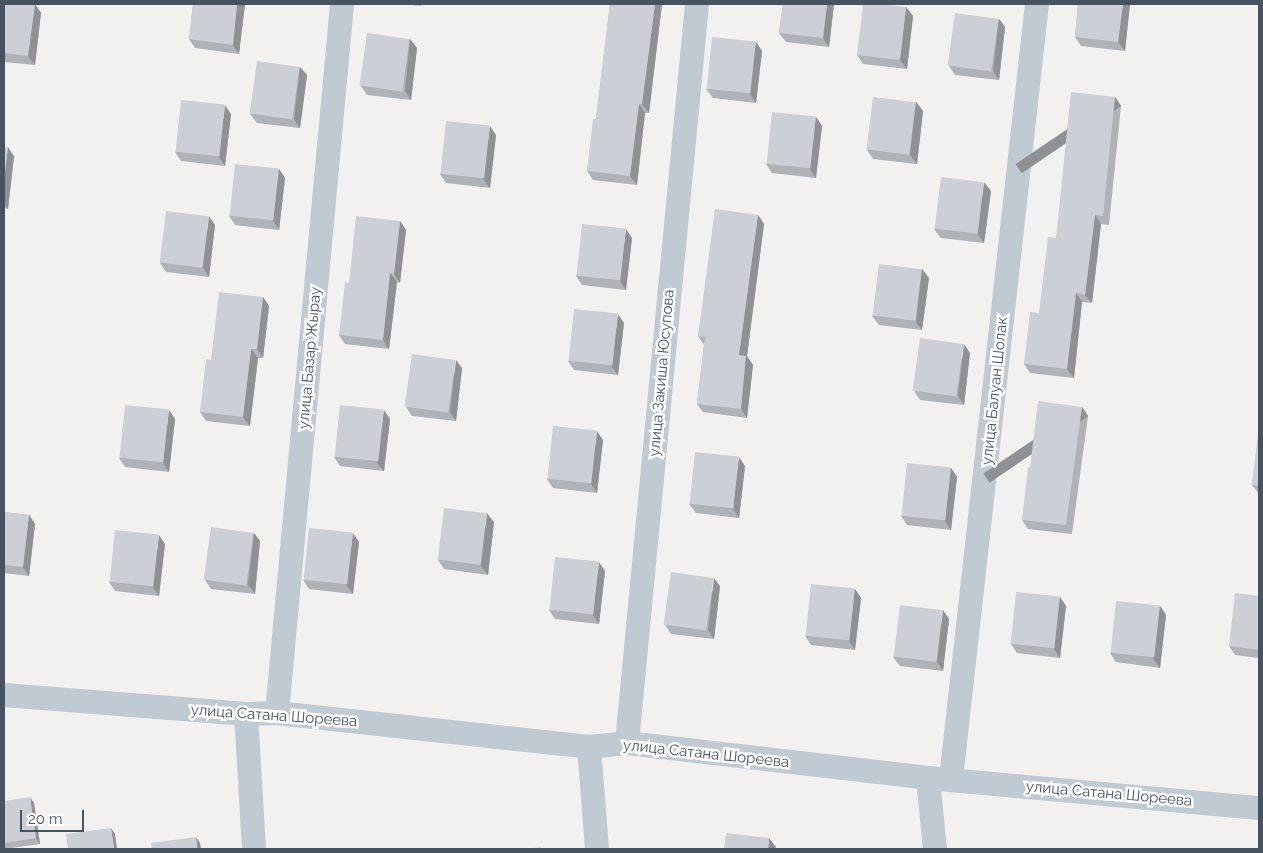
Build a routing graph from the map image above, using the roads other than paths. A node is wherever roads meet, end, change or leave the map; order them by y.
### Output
1 (342, 4) edge
2 (697, 4) edge
3 (1037, 4) edge
4 (4, 695) edge
5 (277, 713) junction
6 (246, 714) junction
7 (627, 743) junction
8 (589, 747) junction
9 (940, 778) junction
10 (1259, 808) edge
11 (254, 849) edge
12 (597, 849) edge
13 (935, 849) edge

1 - 5 street, улица Базар Жырау
2 - 7 street, улица Закиша Юсупова
3 - 9 street, улица Балуан Шолак
4 - 6 street, улица Сатана Шореева
5 - 6 street, улица Сатана Шореева
5 - 8 street, улица Сатана Шореева
6 - 11 street
7 - 8 street, улица Сатана Шореева
7 - 9 street, улица Сатана Шореева
8 - 12 street
9 - 10 street, улица Сатана Шореева
9 - 13 street, улица Балуан Шолак

